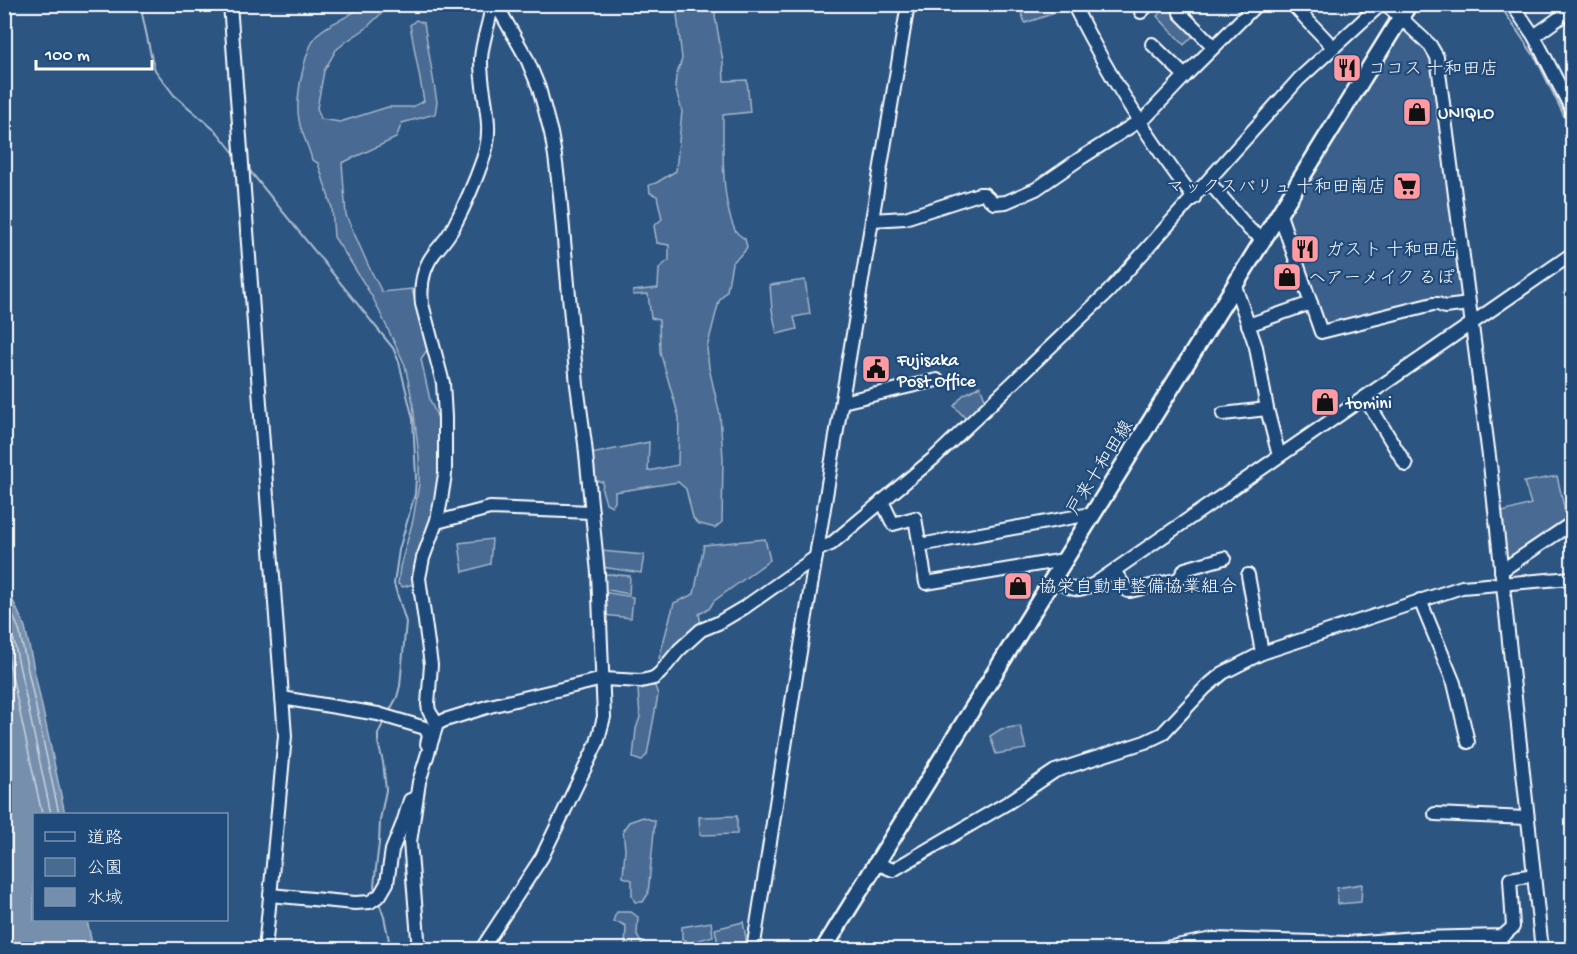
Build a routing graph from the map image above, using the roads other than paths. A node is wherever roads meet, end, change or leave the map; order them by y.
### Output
1 (230, 4) edge
2 (494, 4) edge
3 (908, 4) edge
4 (1073, 4) edge
5 (1257, 4) edge
6 (1292, 4) edge
7 (1383, 4) edge
8 (1512, 4) edge
9 (1572, 9) edge
10 (1405, 11) edge
11 (1180, 13) dead end
12 (1534, 36) junction
13 (1152, 44) dead end
14 (1214, 47) junction
15 (1333, 47) junction
16 (1185, 76) junction
17 (1572, 110) edge
18 (1139, 121) junction
19 (1208, 182) junction
20 (1194, 198) junction
21 (1280, 215) junction
22 (872, 220) junction
23 (1264, 239) junction
24 (1572, 254) edge
25 (1235, 286) junction
26 (1311, 303) junction
27 (1469, 304) junction
28 (1473, 322) junction
29 (1248, 325) junction
30 (937, 380) dead end
31 (1365, 398) junction
32 (842, 402) junction
33 (1267, 409) junction
34 (1222, 414) dead end
35 (1279, 456) junction
36 (1406, 465) dead end
37 (882, 501) junction
38 (592, 512) junction
39 (1090, 519) junction
40 (437, 522) junction
41 (1572, 523) edge
42 (920, 545) junction
43 (817, 553) junction
44 (1224, 558) dead end
45 (1064, 560) junction
46 (1114, 571) junction
47 (1501, 571) junction
48 (1248, 575) dead end
49 (1572, 578) edge
50 (1053, 579) junction
51 (1502, 584) junction
52 (1420, 600) junction
53 (1262, 653) junction
54 (603, 679) junction
55 (282, 698) junction
56 (437, 724) junction
57 (1468, 742) dead end
58 (428, 754) junction
59 (420, 778) junction
60 (1435, 814) dead end
61 (1527, 818) junction
62 (876, 863) junction
63 (1534, 875) junction
64 (270, 895) junction
65 (1459, 943) edge
66 (266, 950) edge
67 (419, 950) edge
68 (481, 950) edge
69 (753, 950) edge
70 (823, 950) edge
71 (1155, 950) edge
72 (1542, 950) edge

1 - 55 street
2 - 38 street
2 - 40 street
3 - 22 street
4 - 18 street
5 - 14 street
6 - 15 street
7 - 10 street
7 - 15 street
8 - 12 street
9 - 12 street
10 - 21 main road, 戸来十和田線
10 - 27 street
11 - 14 street
12 - 17 street
13 - 16 street
14 - 16 street
15 - 19 street
16 - 18 street
18 - 20 street
18 - 22 street
19 - 20 street
19 - 23 street
20 - 37 street
21 - 23 main road, 戸来十和田線
21 - 26 street
22 - 32 street
23 - 25 main road, 戸来十和田線
24 - 28 street
25 - 29 street
25 - 39 main road, 戸来十和田線
26 - 27 street
26 - 29 street
27 - 28 street
28 - 31 street
28 - 47 street
29 - 33 street
30 - 32 street
31 - 35 street
31 - 36 street
32 - 43 street
33 - 34 street
33 - 35 street
35 - 46 street
37 - 42 street
37 - 43 street
38 - 40 street
38 - 54 street
39 - 42 street
39 - 45 main road, 戸来十和田線
40 - 56 street
41 - 47 street
42 - 45 street
43 - 54 street
43 - 69 street
44 - 46 street
45 - 50 main road, 戸来十和田線
46 - 50 street
47 - 51 street
48 - 53 street
49 - 51 street
50 - 62 main road, 戸来十和田線
51 - 52 street
51 - 61 street
52 - 53 street
52 - 57 street
53 - 62 street
54 - 56 street
54 - 68 street
55 - 58 street
55 - 64 street
56 - 58 street
58 - 59 street
59 - 64 street
59 - 67 street
60 - 61 street
61 - 63 street
62 - 70 main road, 戸来十和田線
63 - 65 street
63 - 72 street
64 - 66 street
65 - 71 street

